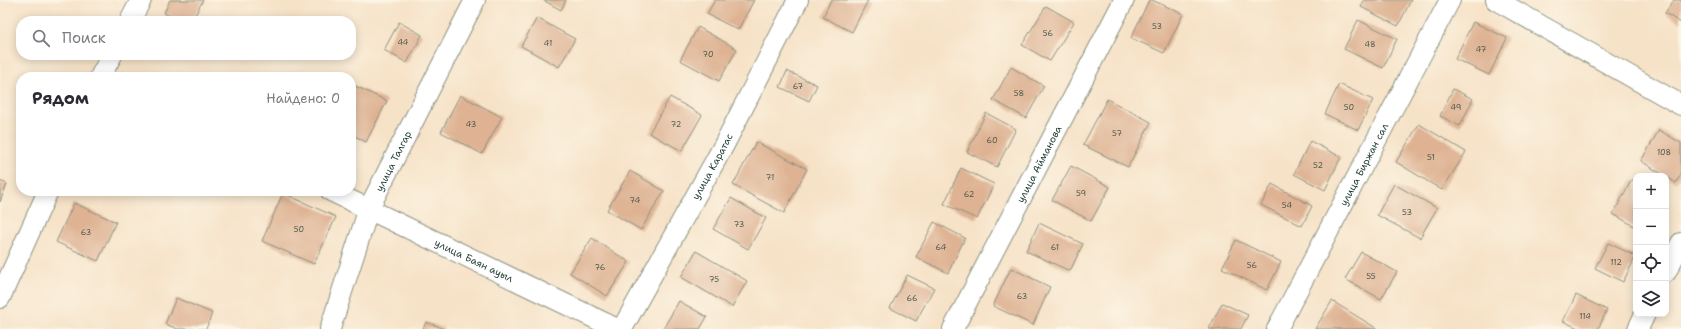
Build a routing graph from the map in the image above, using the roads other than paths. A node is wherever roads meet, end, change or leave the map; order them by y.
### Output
1 (141, 0) edge
2 (475, 0) edge
3 (798, 0) edge
4 (1124, 0) edge
5 (1450, 0) edge
6 (1496, 0) edge
7 (133, 16) edge
8 (109, 60) edge
9 (103, 72) edge
10 (1681, 105) edge
11 (46, 196) edge
12 (342, 196) edge
13 (369, 208) junction
14 (1681, 243) edge
15 (1669, 266) edge
16 (0, 298) edge
17 (1644, 317) edge
18 (330, 329) edge
19 (617, 329) edge
20 (622, 329) edge
21 (953, 329) edge
22 (1277, 329) edge
23 (1638, 329) edge

1 - 7 street
2 - 13 street, улица Талгар
3 - 20 street, улица Каратас
4 - 21 street, улица Айманова
5 - 22 street, улица Биржан сал
6 - 10 street
8 - 9 street
11 - 16 street
12 - 13 street, улица Баян ауыл
13 - 18 street, улица Талгар
13 - 19 street, улица Баян ауыл
14 - 15 street
17 - 23 street

